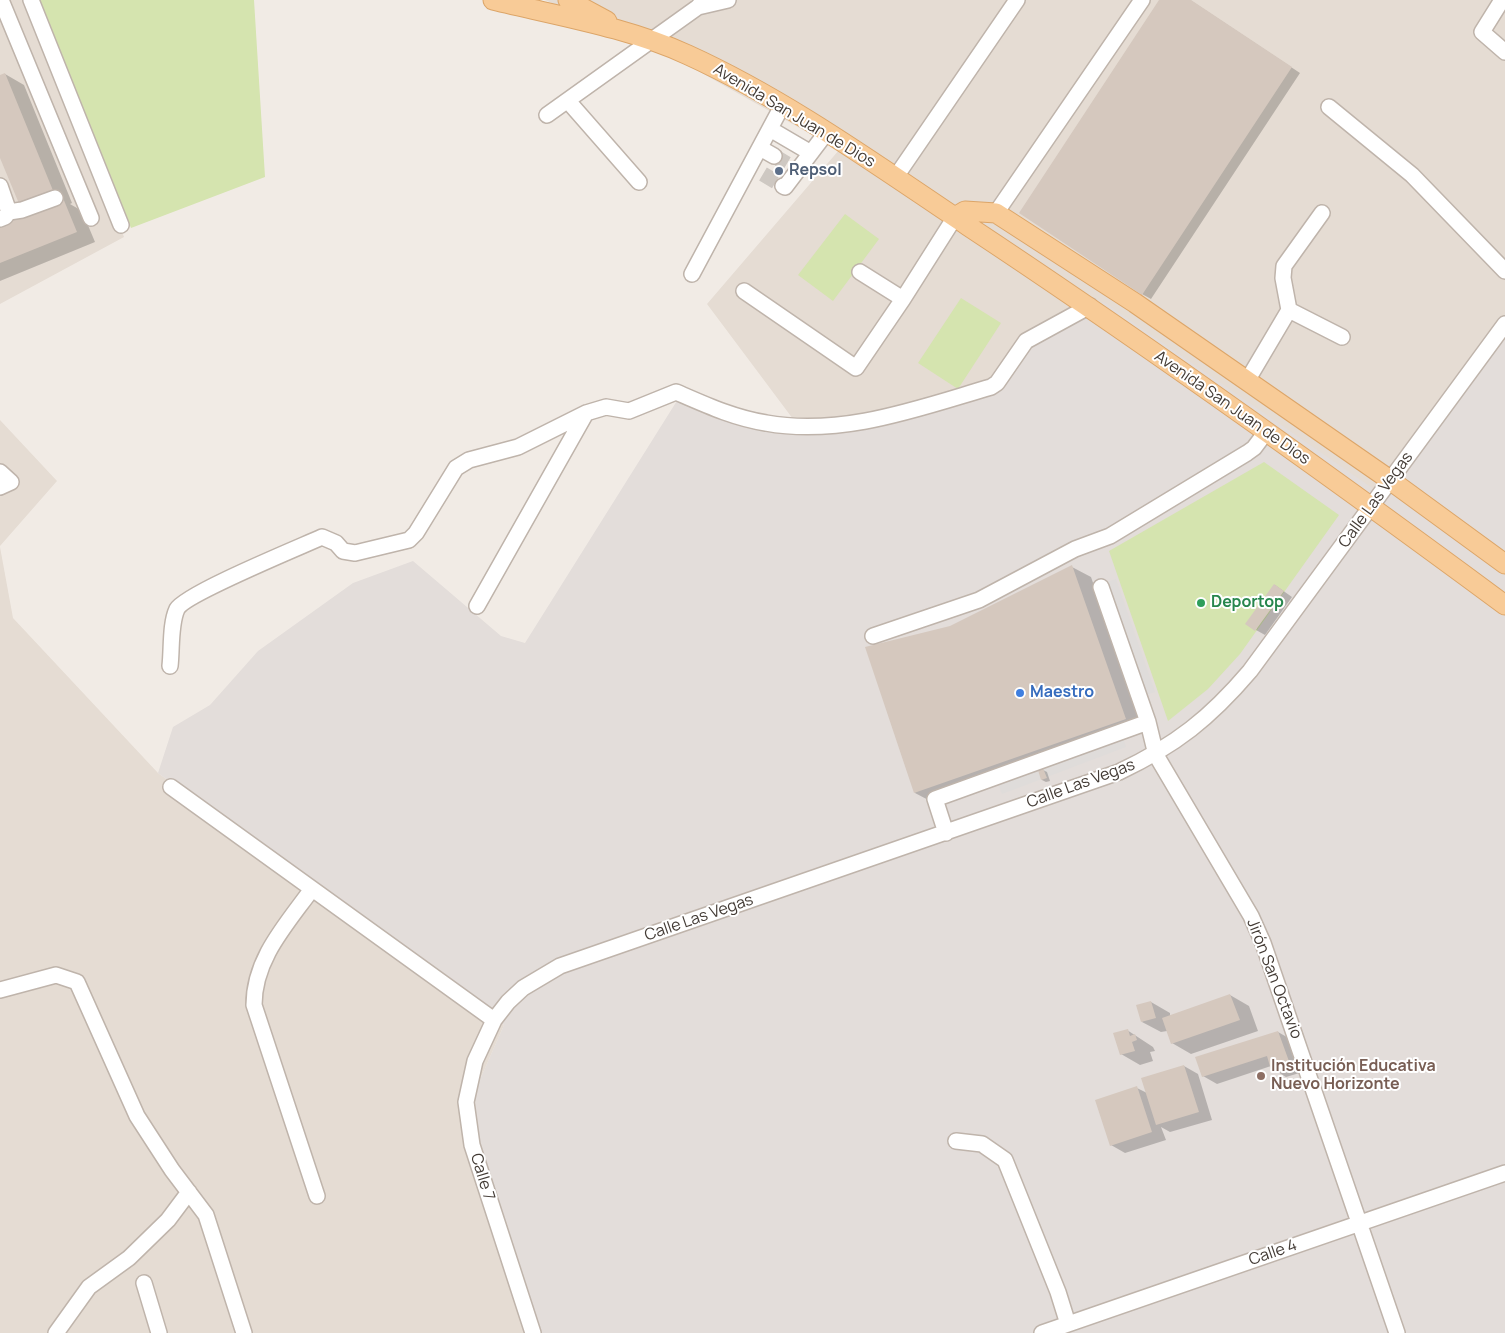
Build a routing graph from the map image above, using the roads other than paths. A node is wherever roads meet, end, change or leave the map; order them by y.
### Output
1 (1, 0) edge
2 (31, 0) edge
3 (493, 0) edge
4 (568, 0) edge
5 (728, 0) edge
6 (1017, 0) edge
7 (1142, 0) edge
8 (1502, 0) edge
9 (701, 4) edge
10 (626, 32) junction
11 (653, 40) junction
12 (1505, 52) edge
13 (568, 101) junction
14 (782, 106) junction
15 (1329, 107) dead end
16 (547, 115) dead end
17 (770, 129) junction
18 (826, 133) junction
19 (760, 148) junction
20 (811, 153) junction
21 (774, 156) tunnel mouth
22 (750, 166) junction
23 (764, 174) tunnel mouth
24 (896, 178) junction
25 (639, 182) dead end
26 (0, 186) edge
27 (783, 186) dead end
28 (56, 198) dead end
29 (996, 213) junction
30 (1322, 213) dead end
31 (4, 216) edge
32 (954, 217) junction
33 (91, 218) dead end
34 (121, 225) dead end
35 (1505, 271) edge
36 (860, 272) dead end
37 (692, 274) dead end
38 (744, 292) dead end
39 (903, 299) junction
40 (1090, 306) junction
41 (1289, 310) junction
42 (1505, 324) edge
43 (1342, 338) dead end
44 (1247, 381) junction
45 (586, 413) junction
46 (1266, 432) junction
47 (0, 472) edge
48 (1390, 480) junction
49 (0, 486) edge
50 (1371, 506) junction
51 (1505, 564) edge
52 (1101, 587) dead end
53 (1505, 605) edge
54 (477, 606) dead end
55 (873, 636) dead end
56 (170, 666) dead end
57 (1148, 722) junction
58 (1156, 755) junction
59 (171, 787) dead end
60 (946, 833) junction
61 (312, 889) junction
62 (0, 990) edge
63 (494, 1020) junction
64 (956, 1141) dead end
65 (1505, 1174) edge
66 (189, 1192) junction
67 (317, 1196) dead end
68 (1360, 1223) junction
69 (144, 1283) dead end
70 (1068, 1324) junction
71 (56, 1333) edge
72 (159, 1333) edge
73 (244, 1333) edge
74 (533, 1333) edge
75 (1042, 1333) edge
76 (1397, 1333) edge

1 - 33 street
2 - 34 street
3 - 10 main road, Avenida San Juan de Dios
4 - 10 main road, Avenida San Juan de Dios
5 - 9 street
6 - 24 street
7 - 29 street
8 - 12 street
9 - 11 street
10 - 11 main road, Avenida San Juan de Dios
11 - 13 street
11 - 14 main road, Avenida San Juan de Dios
13 - 16 street
13 - 25 street
14 - 17 street
14 - 18 main road, Avenida San Juan de Dios
15 - 35 street
17 - 19 street
17 - 20 street
18 - 20 street
18 - 24 main road, Avenida San Juan de Dios
19 - 21 street
19 - 22 street
20 - 27 street
22 - 23 street
22 - 37 street
24 - 32 main road, Avenida San Juan de Dios
26 - 31 street
28 - 31 street
29 - 32 main road
29 - 44 main road, Avenida San Juan de Dios
30 - 41 street
32 - 39 street
32 - 40 main road, Avenida San Juan de Dios
36 - 39 street
38 - 39 street
40 - 45 street
40 - 46 main road, Avenida San Juan de Dios
41 - 43 street
41 - 44 street
42 - 48 street, Calle Las Vegas
44 - 48 main road, Avenida San Juan de Dios
45 - 54 street
45 - 56 street
46 - 50 main road, Avenida San Juan de Dios
46 - 55 street
47 - 49 street
48 - 50 street, Calle Las Vegas
48 - 51 main road, Avenida San Juan de Dios
50 - 53 main road, Avenida San Juan de Dios
50 - 58 street, Calle Las Vegas
52 - 57 street, Jirón San Octavio
57 - 58 street, Jirón San Octavio
57 - 60 street
58 - 60 street, Calle Las Vegas
58 - 68 street, Jirón San Octavio
59 - 61 street
60 - 63 street, Calle Las Vegas
61 - 63 street
61 - 67 street
62 - 66 street
63 - 74 street, Calle 7
64 - 70 street
65 - 68 street, Calle 4
66 - 71 street
66 - 73 street
68 - 70 street, Calle 4
68 - 76 street, Jirón San Octavio
69 - 72 street
70 - 75 street, Calle 4

